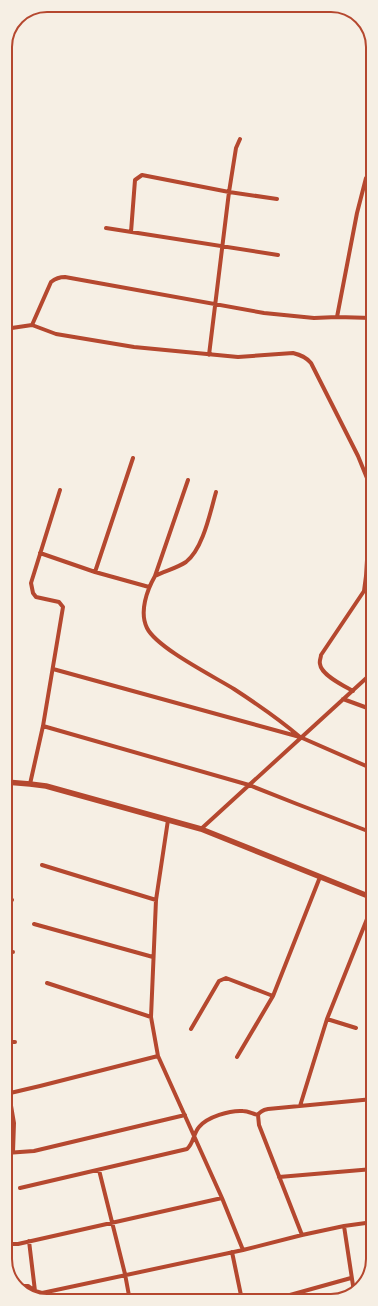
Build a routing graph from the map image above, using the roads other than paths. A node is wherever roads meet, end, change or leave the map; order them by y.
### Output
1 (240, 139) dead end
2 (366, 178) dead end
3 (229, 192) junction
4 (277, 199) dead end
5 (106, 228) dead end
6 (130, 232) junction
7 (221, 246) junction
8 (278, 255) dead end
9 (215, 304) junction
10 (337, 317) junction
11 (366, 318) edge
12 (32, 325) junction
13 (12, 328) edge
14 (209, 355) junction
15 (133, 458) dead end
16 (366, 476) edge
17 (188, 480) dead end
18 (60, 490) dead end
19 (216, 492) dead end
20 (40, 553) junction
21 (95, 572) junction
22 (154, 576) junction
23 (366, 576) edge
24 (149, 587) junction
25 (364, 591) joint
26 (53, 669) junction
27 (366, 679) edge
28 (353, 691) junction
29 (343, 699) junction
30 (366, 707) edge
31 (43, 726) junction
32 (300, 738) junction
33 (366, 766) edge
34 (12, 782) edge
35 (30, 784) junction
36 (249, 785) junction
37 (168, 820) junction
38 (201, 829) junction
39 (366, 831) edge
40 (42, 864) dead end
41 (320, 877) junction
42 (366, 895) edge
43 (156, 900) junction
44 (366, 922) edge
45 (34, 924) dead end
46 (153, 957) junction
47 (47, 983) dead end
48 (273, 996) junction
49 (151, 1017) junction
50 (327, 1019) junction
51 (356, 1028) dead end
52 (191, 1029) dead end
53 (158, 1056) junction
54 (237, 1057) dead end
55 (12, 1093) edge
56 (366, 1099) edge
57 (300, 1106) junction
58 (12, 1113) edge
59 (185, 1115) junction
60 (258, 1115) junction
61 (195, 1138) junction
62 (13, 1152) joint
63 (99, 1170) junction
64 (366, 1170) edge
65 (279, 1177) junction
66 (20, 1188) dead end
67 (222, 1198) junction
68 (112, 1222) junction
69 (366, 1223) edge
70 (344, 1226) junction
71 (302, 1235) junction
72 (29, 1241) junction
73 (12, 1244) edge
74 (243, 1250) junction
75 (232, 1252) junction
76 (125, 1274) junction
77 (351, 1278) junction
78 (25, 1286) edge
79 (353, 1286) edge
80 (35, 1291) junction
81 (129, 1294) edge
82 (241, 1294) edge
83 (294, 1294) edge

1 - 3 street
2 - 10 street
3 - 4 street
3 - 6 street
3 - 7 street
5 - 6 street
6 - 7 street
7 - 8 street
7 - 9 street
9 - 10 street
9 - 12 street
9 - 14 street
10 - 11 street
12 - 13 street
12 - 14 street
14 - 16 street
15 - 21 street
17 - 22 street
18 - 20 street
19 - 22 street
20 - 21 street
20 - 26 street
21 - 24 street
22 - 24 street
23 - 25 street
24 - 32 street
25 - 28 street
26 - 31 street
26 - 32 street
27 - 28 street
28 - 29 street
29 - 30 street
29 - 32 street
31 - 35 street
31 - 36 street
32 - 33 street
32 - 36 street
34 - 35 main road
35 - 37 main road
36 - 38 street
36 - 39 street
37 - 38 main road
37 - 43 street
38 - 41 main road
40 - 43 street
41 - 42 main road
41 - 48 street
43 - 46 street
44 - 50 street
45 - 46 street
46 - 49 street
47 - 49 street
48 - 52 street
48 - 54 street
49 - 53 street
50 - 51 street
50 - 57 street
53 - 55 street
53 - 59 street
56 - 57 street
57 - 60 street
58 - 62 street
59 - 61 street
59 - 62 street
60 - 61 street
60 - 65 street
61 - 63 street
61 - 67 street
63 - 66 street
63 - 68 street
64 - 65 street
65 - 71 street
67 - 68 street
67 - 74 street
68 - 72 street
68 - 76 street
69 - 70 street
70 - 71 street
70 - 77 street
71 - 74 street
72 - 73 street
72 - 80 street
74 - 75 street
75 - 76 street
75 - 82 street
76 - 80 street
76 - 81 street
77 - 79 street
77 - 83 street
78 - 80 street

